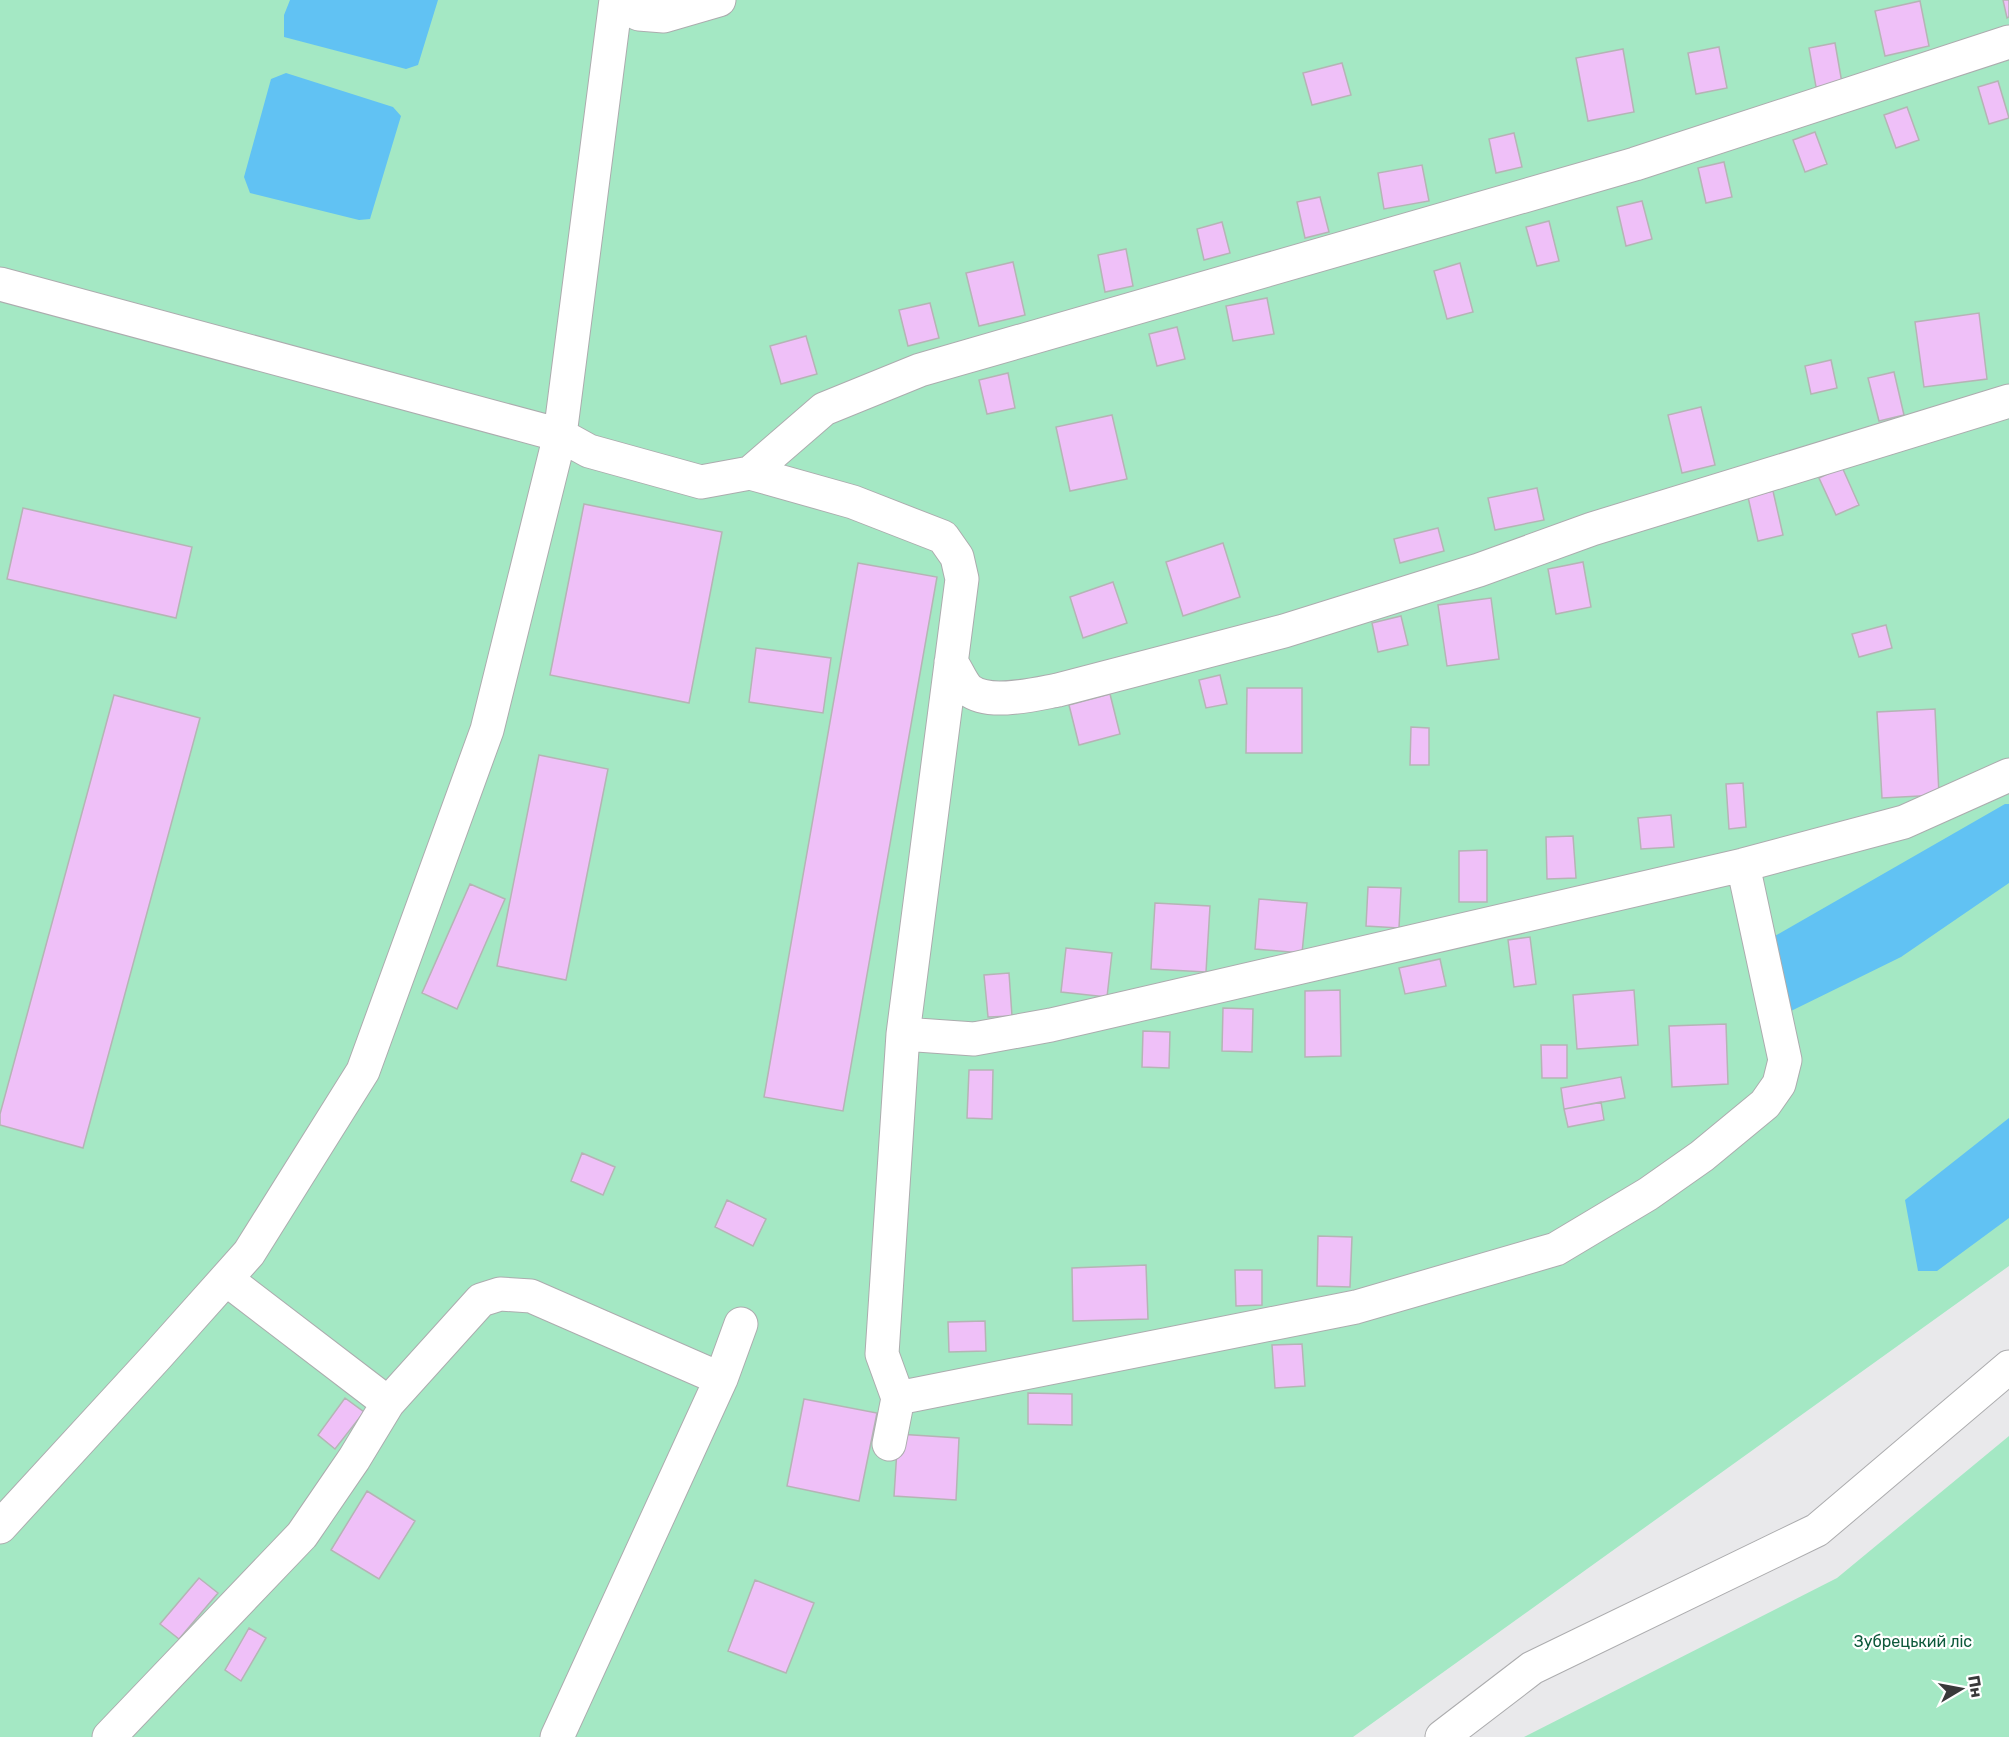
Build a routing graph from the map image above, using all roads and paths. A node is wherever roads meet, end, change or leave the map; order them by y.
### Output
1 (719, 0) edge
2 (616, 1) edge
3 (2009, 42) edge
4 (0, 284) edge
5 (2009, 401) edge
6 (560, 435) junction
7 (750, 473) junction
8 (951, 662) junction
9 (2009, 775) edge
10 (1743, 865) junction
11 (903, 1034) junction
12 (226, 1279) junction
13 (741, 1324) dead end
14 (2009, 1367) edge
15 (721, 1379) junction
16 (898, 1398) junction
17 (388, 1403) junction
18 (890, 1444) dead end
19 (0, 1527) edge
20 (109, 1737) edge
21 (557, 1737) edge
22 (1442, 1737) edge

1 - 2 street
2 - 6 street
3 - 7 street
4 - 6 street
5 - 8 street
6 - 7 street
6 - 12 street
7 - 8 street
8 - 11 street
9 - 10 street
10 - 11 street
10 - 16 street
11 - 16 street
12 - 17 street
12 - 19 street
13 - 15 street
14 - 22 street
15 - 17 street
15 - 21 street
16 - 18 street
17 - 20 street

